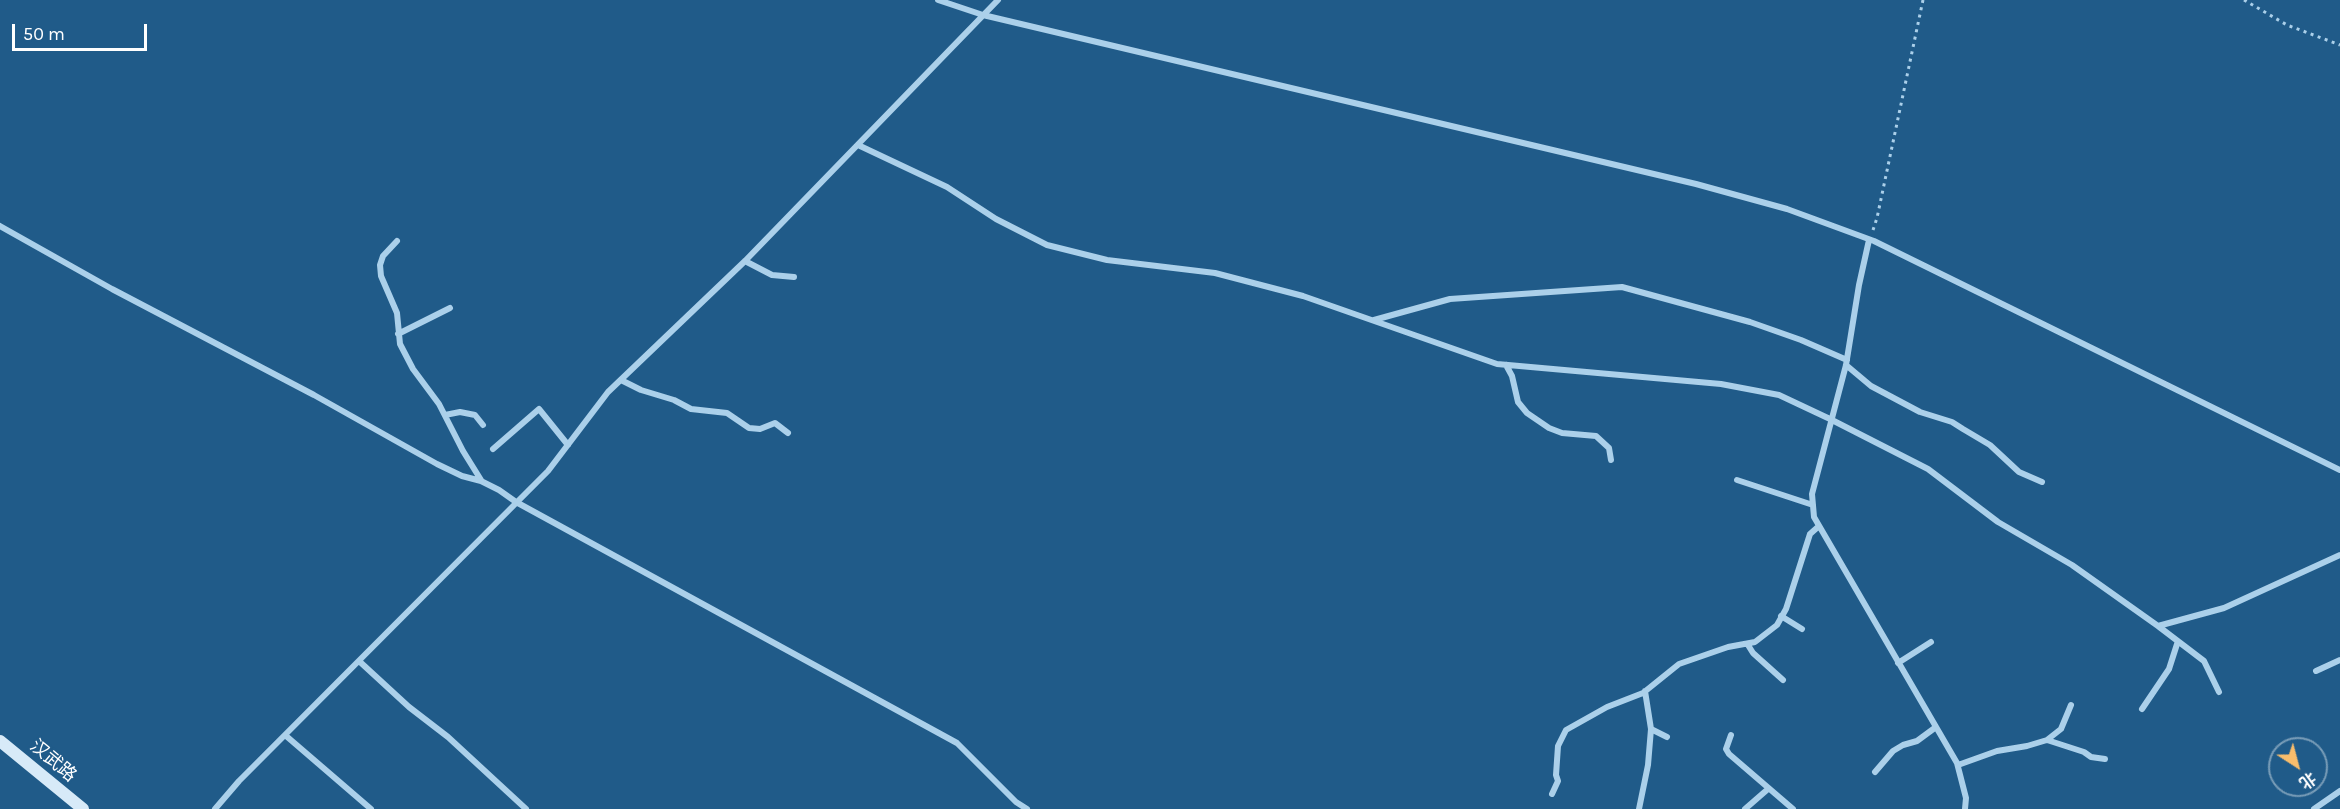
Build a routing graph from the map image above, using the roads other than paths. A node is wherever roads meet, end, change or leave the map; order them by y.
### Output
1 (938, 0) edge
2 (998, 0) edge
3 (983, 15) junction
4 (858, 145) junction
5 (0, 226) edge
6 (1869, 240) junction
7 (397, 241) dead end
8 (745, 261) junction
9 (794, 277) dead end
10 (450, 308) dead end
11 (1373, 320) junction
12 (398, 334) junction
13 (1846, 362) junction
14 (1506, 365) junction
15 (621, 380) junction
16 (445, 415) junction
17 (1830, 419) junction
18 (483, 425) dead end
19 (788, 434) dead end
20 (568, 445) junction
21 (493, 449) dead end
22 (1611, 460) dead end
23 (2340, 470) edge
24 (1737, 480) dead end
25 (481, 481) junction
26 (2042, 482) dead end
27 (516, 502) junction
28 (1813, 506) junction
29 (1819, 526) junction
30 (2340, 555) edge
31 (1781, 616) junction
32 (2158, 626) junction
33 (1802, 629) dead end
34 (2178, 641) junction
35 (1931, 642) dead end
36 (1748, 645) junction
37 (2340, 660) edge
38 (359, 661) junction
39 (1898, 663) junction
40 (2316, 670) dead end
41 (1783, 680) dead end
42 (1645, 691) junction
43 (2220, 692) dead end
44 (2070, 705) dead end
45 (2142, 709) dead end
46 (1936, 728) junction
47 (1651, 729) junction
48 (285, 735) junction
49 (1731, 735) dead end
50 (1667, 737) dead end
51 (2047, 740) junction
52 (0, 741) edge
53 (2105, 759) dead end
54 (1958, 765) junction
55 (1875, 772) dead end
56 (1767, 789) junction
57 (2340, 790) edge
58 (1552, 794) dead end
59 (1639, 808) edge
60 (83, 809) edge
61 (215, 809) edge
62 (371, 809) edge
63 (526, 809) edge
64 (1027, 809) edge
65 (1745, 809) edge
66 (1793, 809) edge
67 (1965, 809) edge
68 (2314, 809) edge

1 - 3 street
2 - 3 street
3 - 4 street
3 - 6 street
4 - 8 street
4 - 11 street
5 - 25 street
6 - 13 street
6 - 23 street
7 - 12 street
8 - 9 street
8 - 15 street
10 - 12 street
11 - 13 street
11 - 14 street
12 - 16 street
13 - 17 street
13 - 26 street
14 - 17 street
14 - 22 street
15 - 19 street
15 - 20 street
16 - 18 street
16 - 25 street
17 - 28 street
17 - 32 street
20 - 21 street
20 - 27 street
24 - 28 street
25 - 27 street
27 - 38 street
27 - 64 street
28 - 29 street
29 - 31 street
29 - 39 street
30 - 32 street
31 - 33 street
31 - 36 street
32 - 34 street
34 - 43 street
34 - 45 street
35 - 39 street
36 - 41 street
36 - 42 street
37 - 40 street
38 - 48 street
38 - 63 street
39 - 46 street
42 - 47 street
42 - 58 street
44 - 51 street
46 - 54 street
46 - 55 street
47 - 50 street
47 - 59 street
48 - 61 street
48 - 62 street
49 - 56 street
51 - 53 street
51 - 54 street
52 - 60 main road, 汉武路
54 - 67 street
56 - 65 street
56 - 66 street
57 - 68 street

